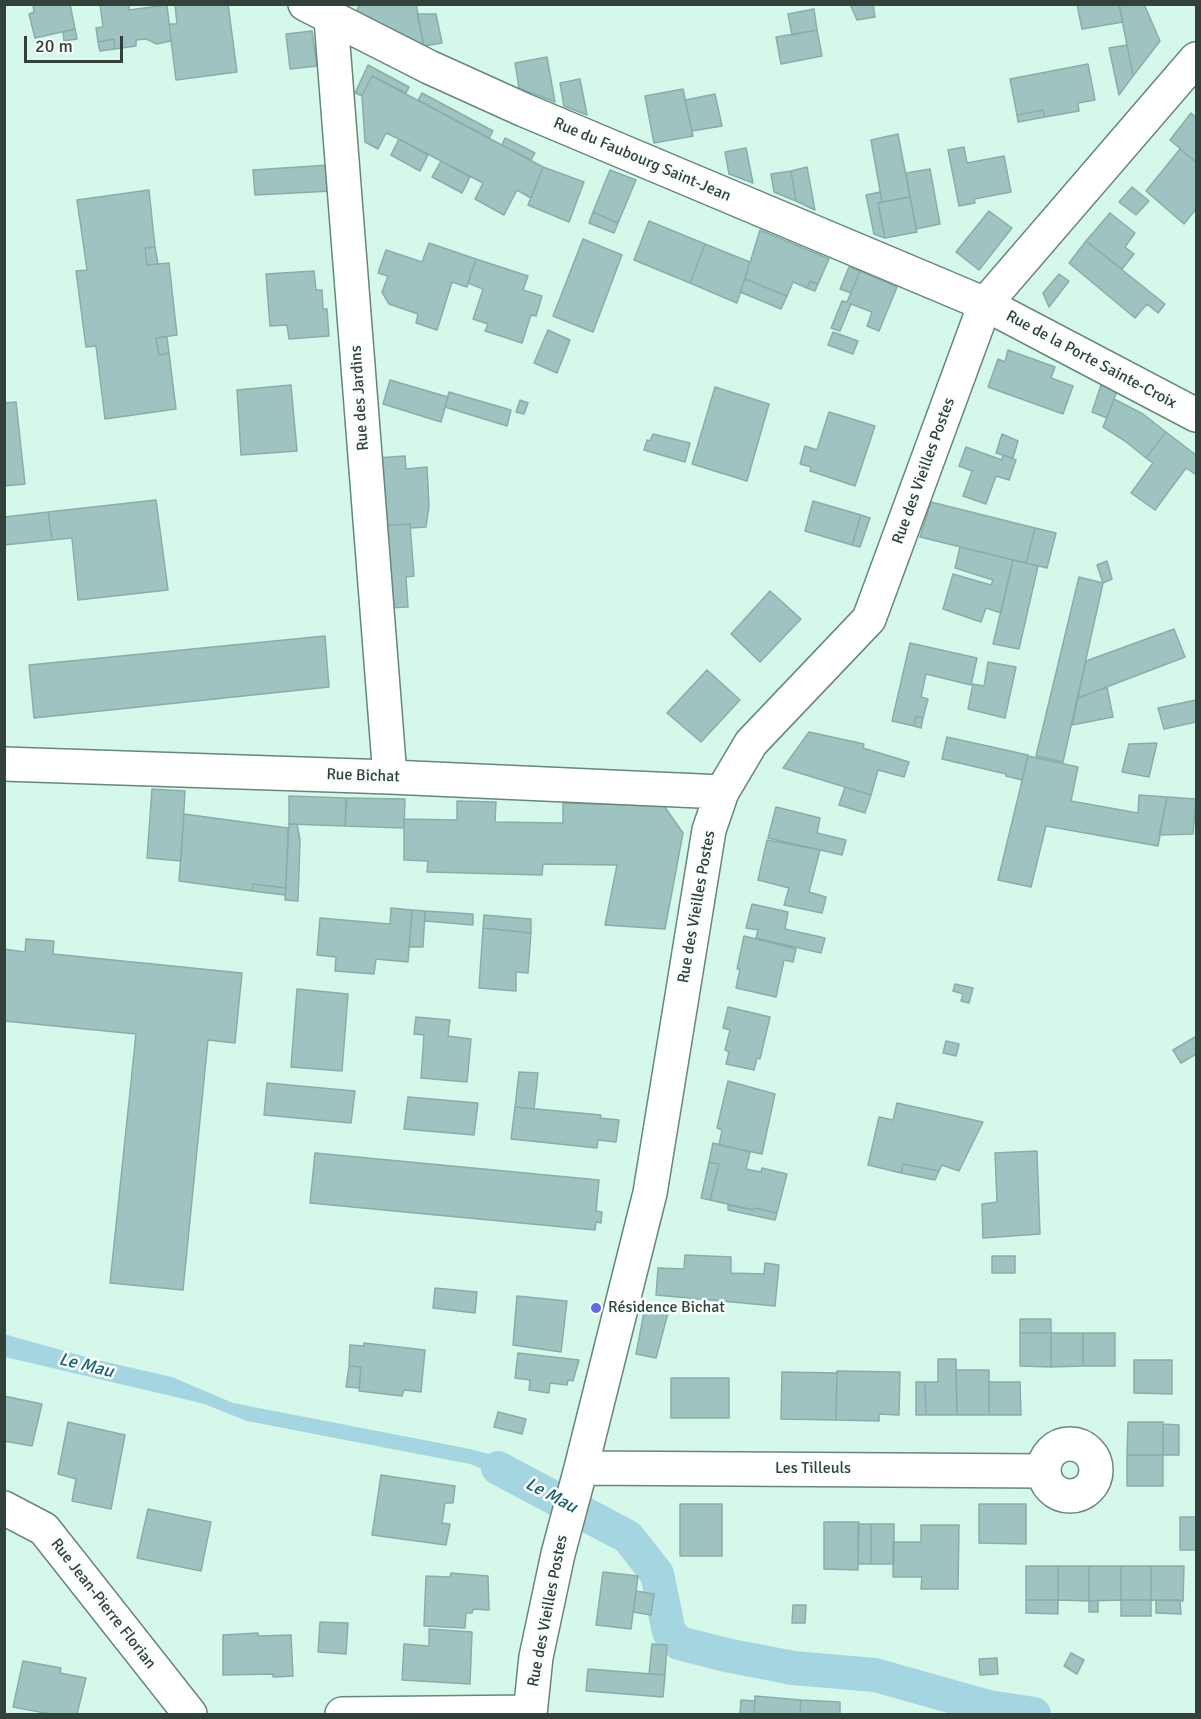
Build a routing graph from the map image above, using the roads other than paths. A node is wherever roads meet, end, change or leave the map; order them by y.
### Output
1 (318, 12) edge
2 (1197, 59) edge
3 (985, 304) junction
4 (1197, 415) edge
5 (4, 764) edge
6 (390, 777) junction
7 (722, 792) junction
8 (1044, 1471) dead end
9 (573, 1495) junction
10 (4, 1508) edge
11 (530, 1713) edge
12 (190, 1714) edge
13 (342, 1714) edge

1 - 3 street, Rue du Faubourg Saint-Jean
1 - 6 street, Rue des Jardins
2 - 3 street, Rue des Vieilles Postes
3 - 4 street, Rue de la Porte Sainte-Croix
3 - 7 street, Rue des Vieilles Postes
5 - 6 street, Rue Bichat
6 - 7 street, Rue Bichat
7 - 9 street, Rue des Vieilles Postes
8 - 9 street, Les Tilleuls
9 - 11 street, Rue des Vieilles Postes
10 - 12 street, Rue Jean-Pierre Florian
11 - 13 street

